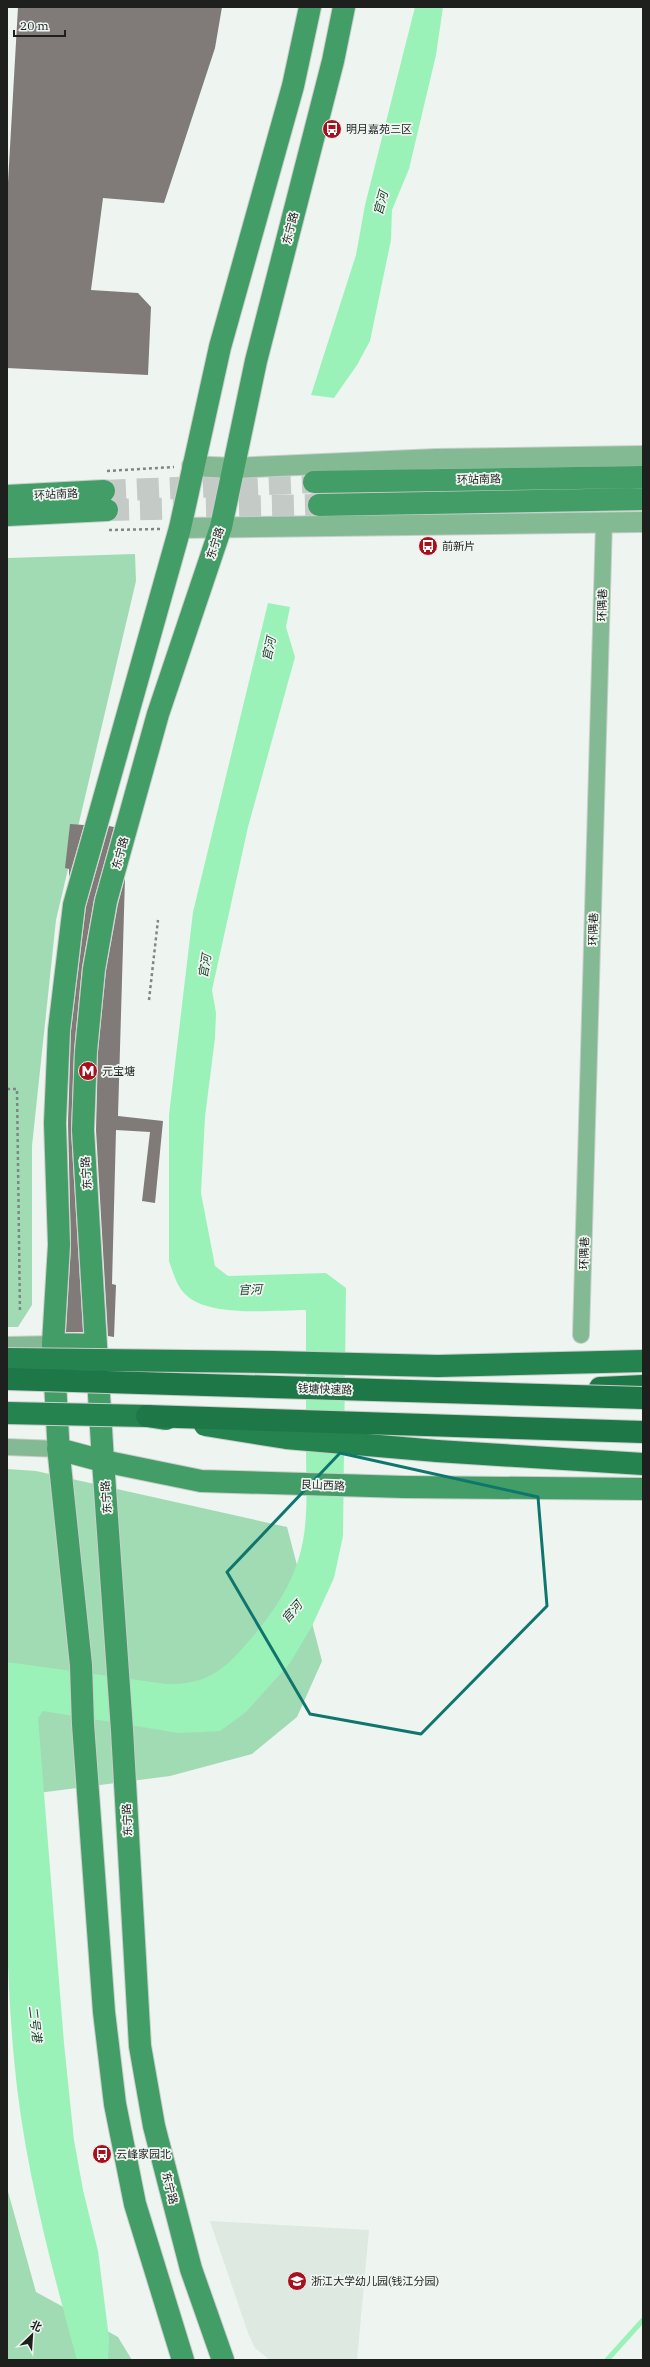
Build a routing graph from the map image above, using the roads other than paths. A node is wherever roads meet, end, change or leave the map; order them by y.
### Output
1 (310, 7) edge
2 (344, 7) edge
3 (643, 456) edge
4 (192, 466) junction
5 (232, 468) junction
6 (643, 477) edge
7 (314, 482) tunnel mouth
8 (7, 496) edge
9 (643, 499) edge
10 (319, 505) tunnel mouth
11 (7, 515) edge
12 (604, 522) junction
13 (643, 522) edge
14 (221, 527) junction
15 (180, 528) junction
16 (581, 1335) dead end
17 (53, 1344) junction
18 (7, 1345) edge
19 (96, 1345) junction
20 (7, 1359) edge
21 (643, 1361) edge
22 (7, 1379) edge
23 (643, 1386) edge
24 (466, 1394) junction
25 (643, 1398) edge
26 (7, 1413) edge
27 (147, 1416) junction
28 (584, 1431) junction
29 (643, 1432) edge
30 (643, 1438) edge
31 (7, 1447) edge
32 (58, 1449) junction
33 (103, 1461) junction
34 (643, 1464) edge
35 (643, 1490) edge
36 (183, 2360) edge
37 (223, 2360) edge

1 - 4 main road
2 - 5 main road, 东宁路
3 - 5 street
4 - 5 street
4 - 15 main road
5 - 14 main road, 东宁路
6 - 7 main road, 环站南路
8 - 11 main road, 环站南路
9 - 10 main road
12 - 13 street
12 - 14 street
12 - 16 street, 环隅巷
14 - 15 street
14 - 19 main road, 东宁路
15 - 17 main road
17 - 18 street
17 - 19 main road
17 - 32 main road
19 - 33 main road, 东宁路
20 - 21 main road, bridge
22 - 24 highway, 钱塘快速路, bridge
23 - 24 highway, bridge
24 - 25 highway, 钱塘快速路, bridge
26 - 27 main road, bridge
27 - 28 highway, bridge
27 - 34 main road, bridge
28 - 29 highway, bridge
28 - 30 highway, bridge
31 - 32 street, 艮山西路
32 - 33 main road, 艮山西路
32 - 36 main road
33 - 35 main road, 艮山西路
33 - 37 main road, 东宁路

